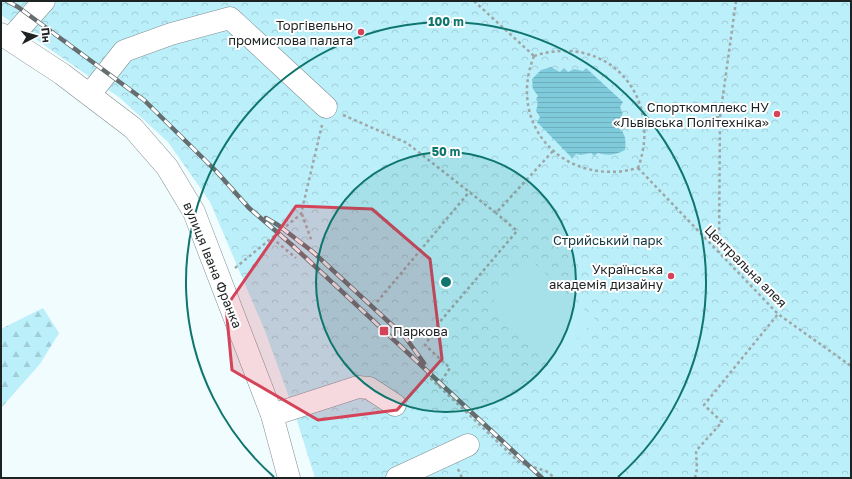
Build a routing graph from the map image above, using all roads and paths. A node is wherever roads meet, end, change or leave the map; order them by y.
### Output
1 (44, 1) edge
2 (474, 1) edge
3 (736, 1) edge
4 (5, 37) edge
5 (534, 56) junction
6 (90, 94) junction
7 (326, 107) junction
8 (720, 117) junction
9 (645, 128) junction
10 (552, 150) junction
11 (638, 168) junction
12 (470, 191) junction
13 (496, 213) junction
14 (301, 214) junction
15 (272, 238) junction
16 (312, 242) dead end
17 (719, 254) junction
18 (296, 258) dead end
19 (220, 280) junction
20 (377, 302) dead end
21 (778, 314) junction
22 (851, 366) edge
23 (426, 374) dead end
24 (438, 386) junction
25 (395, 405) dead end
26 (272, 415) junction
27 (468, 445) dead end
28 (288, 478) edge
29 (397, 478) edge
30 (555, 478) edge
31 (695, 478) edge

1 - 4 main road
2 - 5 path
3 - 8 path
4 - 6 main road, вулиця Івана Франка
5 - 9 path
5 - 10 path
6 - 7 main road
6 - 19 main road, вулиця Івана Франка
7 - 12 path
7 - 14 path
8 - 9 path
8 - 17 path
9 - 11 path
10 - 11 path
10 - 13 path
11 - 17 path, Центральна алея
12 - 13 path
12 - 20 path
13 - 24 path
14 - 15 path
14 - 16 path
15 - 18 path
15 - 19 path
17 - 21 path, Центральна алея
19 - 26 main road, вулиця Івана Франка
21 - 22 path, Центральна алея
21 - 31 path
23 - 24 path
24 - 30 path
25 - 26 main road
26 - 28 main road, вулиця Івана Франка
27 - 29 main road

